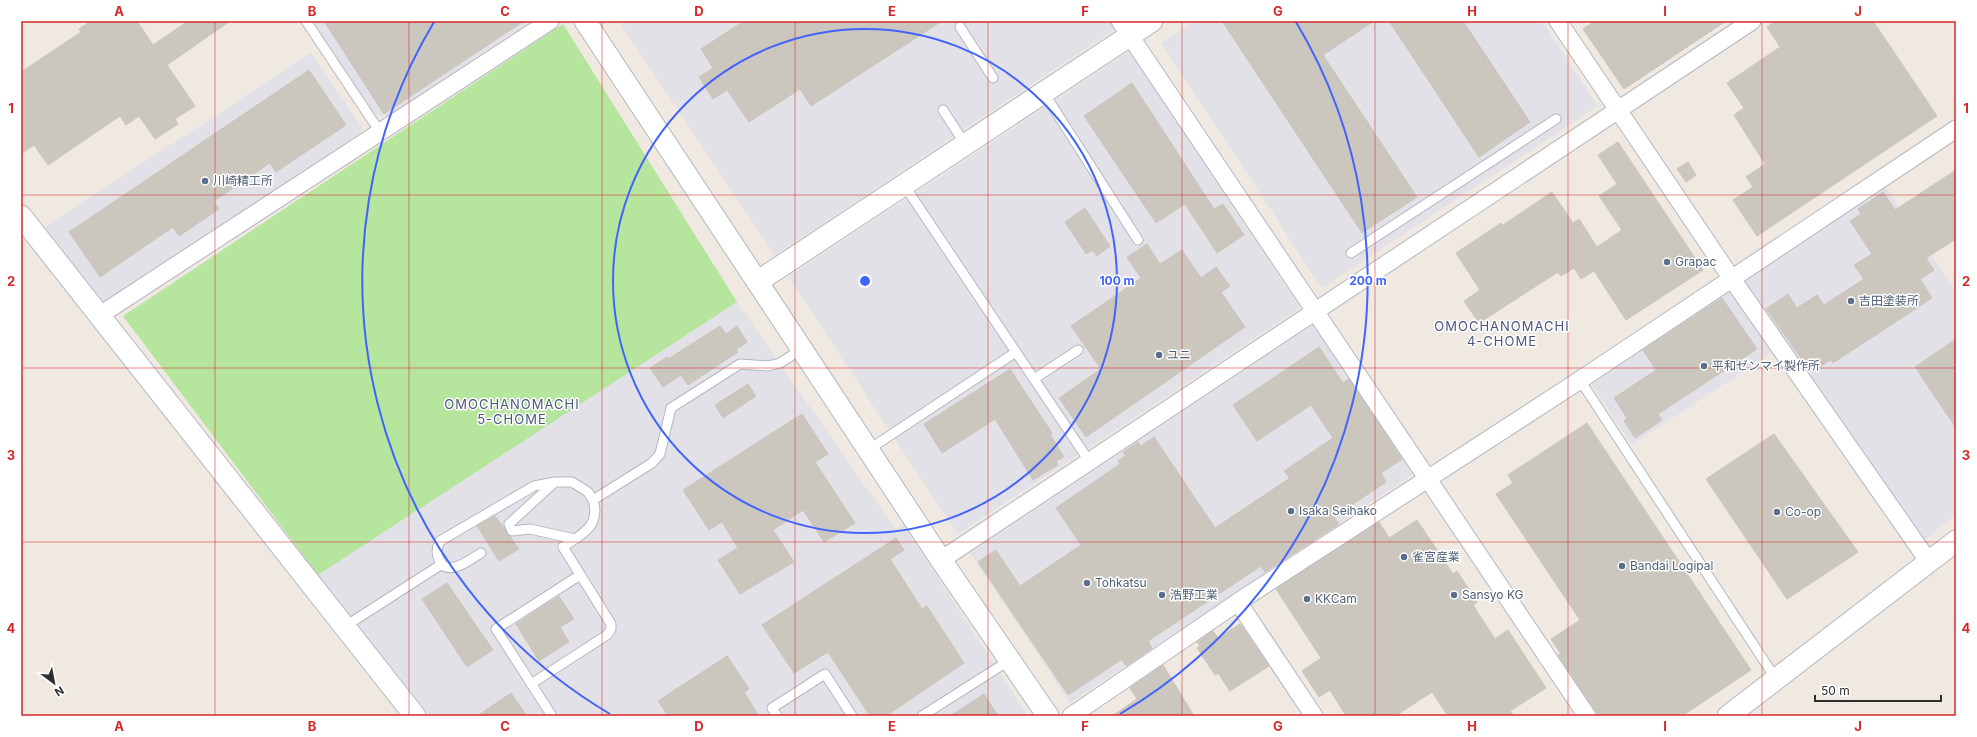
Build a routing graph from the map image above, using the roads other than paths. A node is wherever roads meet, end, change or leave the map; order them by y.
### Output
1 (306, 21) edge
2 (550, 21) edge
3 (585, 21) edge
4 (1152, 21) edge
5 (1558, 21) edge
6 (1752, 21) edge
7 (960, 27) dead end
8 (1125, 28) edge
9 (993, 78) dead end
10 (1044, 92) junction
11 (943, 110) dead end
12 (1617, 111) junction
13 (1556, 119) dead end
14 (1956, 129) edge
15 (380, 132) junction
16 (965, 144) junction
17 (904, 185) junction
18 (21, 216) edge
19 (1138, 240) dead end
20 (1351, 253) dead end
21 (1732, 279) junction
22 (757, 282) junction
23 (1313, 311) junction
24 (100, 315) junction
25 (802, 349) junction
26 (1078, 350) dead end
27 (1016, 352) junction
28 (1034, 379) junction
29 (1580, 380) junction
30 (868, 450) junction
31 (1089, 461) junction
32 (1427, 479) junction
33 (555, 482) junction
34 (593, 500) junction
35 (575, 539) junction
36 (1956, 541) edge
37 (481, 553) dead end
38 (941, 560) junction
39 (1930, 562) junction
40 (442, 564) junction
41 (580, 575) junction
42 (1238, 602) junction
43 (344, 627) junction
44 (1010, 660) junction
45 (1776, 679) junction
46 (531, 684) junction
47 (415, 716) edge
48 (552, 716) edge
49 (777, 716) edge
50 (852, 716) edge
51 (922, 716) edge
52 (1048, 716) edge
53 (1071, 716) edge
54 (1314, 716) edge
55 (1587, 716) edge
56 (1728, 716) edge

1 - 15 lane
2 - 15 street
3 - 22 street
4 - 8 street
5 - 12 street
6 - 12 street
7 - 9 lane
8 - 10 street
8 - 23 street
10 - 16 street
10 - 19 lane
11 - 16 lane
12 - 21 street
12 - 23 street
13 - 20 lane
14 - 21 street
15 - 24 street
16 - 17 street
17 - 22 street
17 - 27 lane
18 - 24 street
21 - 29 street
21 - 39 street
22 - 25 street
23 - 31 street
23 - 32 street
24 - 43 street
25 - 30 street
25 - 34 lane
26 - 28 lane
27 - 28 lane
27 - 30 lane
28 - 31 lane
29 - 32 street
29 - 45 lane
30 - 38 street
31 - 38 street
32 - 42 street
32 - 55 street
33 - 34 lane
33 - 35 lane
33 - 40 lane
34 - 35 lane
35 - 41 lane
36 - 39 street
37 - 40 lane
38 - 44 street
39 - 45 street
40 - 43 lane
41 - 46 lane
41 - 46 lane
42 - 53 street
42 - 54 street
43 - 47 street
44 - 51 lane
44 - 52 street
45 - 56 street
46 - 48 lane
49 - 50 lane

